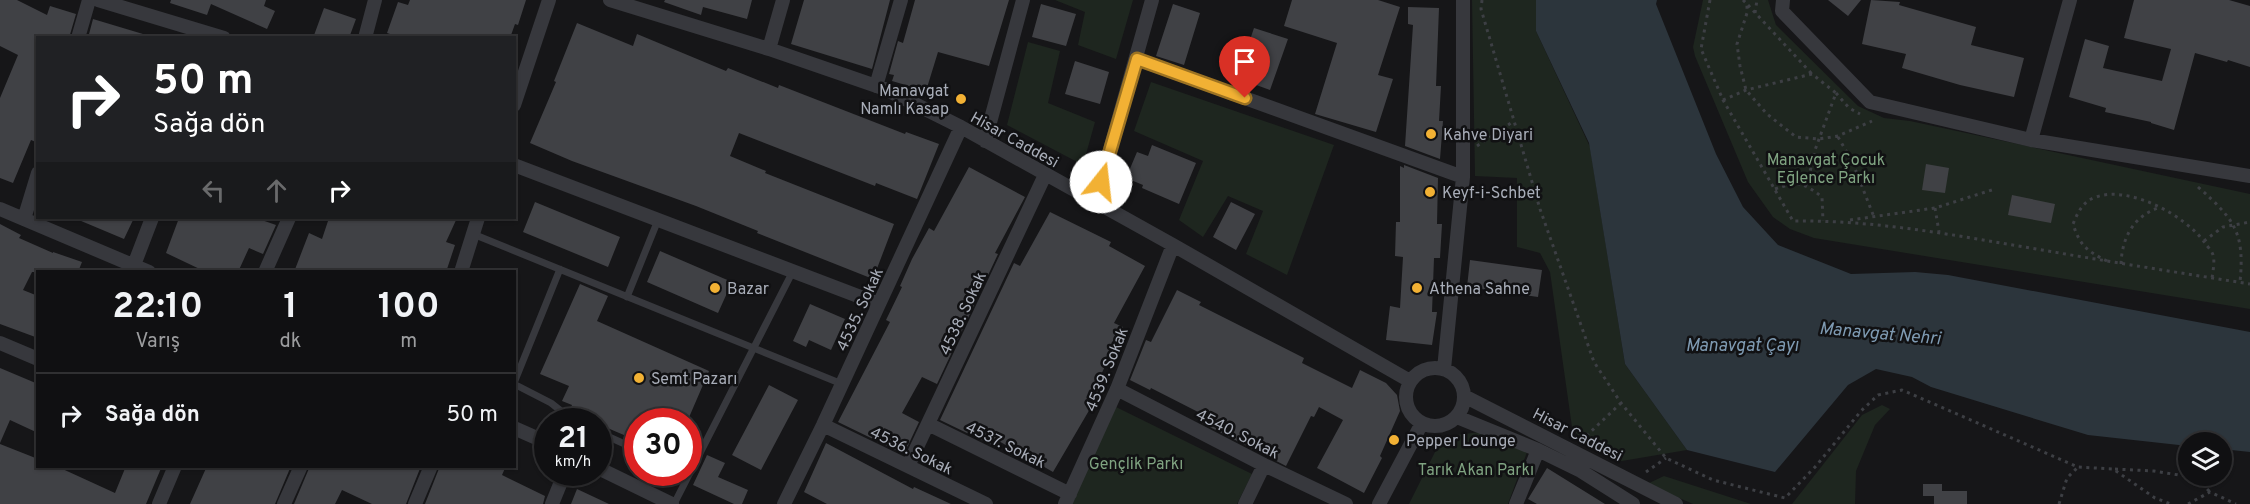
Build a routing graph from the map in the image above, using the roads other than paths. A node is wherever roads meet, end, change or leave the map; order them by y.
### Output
1 (89, 0) edge
2 (98, 0) edge
3 (375, 0) edge
4 (549, 0) edge
5 (610, 0) edge
6 (783, 0) edge
7 (901, 0) edge
8 (1023, 0) edge
9 (1152, 0) edge
10 (1463, 0) edge
11 (1783, 0) edge
12 (2070, 0) edge
13 (79, 36) edge
14 (216, 36) edge
15 (366, 36) edge
16 (769, 49) junction
17 (1137, 59) junction
18 (876, 86) junction
19 (516, 99) edge
20 (962, 128) junction
21 (2031, 140) junction
22 (985, 141) junction
23 (516, 166) edge
24 (1045, 175) junction
25 (2250, 176) edge
26 (1463, 177) junction
27 (36, 180) edge
28 (1095, 203) junction
29 (0, 209) edge
30 (24, 219) junction
31 (152, 219) edge
32 (289, 219) edge
33 (478, 219) edge
34 (658, 220) junction
35 (473, 234) junction
36 (1173, 245) junction
37 (134, 265) junction
38 (560, 269) junction
39 (145, 270) edge
40 (265, 270) edge
41 (461, 270) edge
42 (793, 271) junction
43 (627, 297) junction
44 (879, 304) junction
45 (0, 343) edge
46 (754, 348) junction
47 (36, 358) edge
48 (1444, 369) junction
49 (516, 379) edge
50 (1410, 381) junction
51 (842, 384) junction
52 (516, 385) edge
53 (1116, 389) junction
54 (1464, 396) junction
55 (558, 408) edge
56 (1457, 417) junction
57 (1422, 423) junction
58 (928, 424) junction
59 (823, 425) junction
60 (516, 429) edge
61 (534, 437) edge
62 (702, 446) edge
63 (1538, 450) junction
64 (1264, 465) junction
65 (908, 466) junction
66 (174, 468) edge
67 (300, 468) edge
68 (430, 468) edge
69 (612, 475) edge
70 (559, 486) edge
71 (682, 486) edge
72 (1067, 499) edge
73 (159, 504) edge
74 (284, 504) edge
75 (415, 504) edge
76 (552, 504) edge
77 (673, 504) edge
78 (784, 504) edge
79 (986, 504) edge
80 (1245, 504) edge
81 (1346, 504) edge
82 (1379, 504) edge
83 (1516, 504) edge
84 (1633, 504) edge
85 (1676, 504) edge

1 - 13 street
2 - 14 street
3 - 15 street
4 - 19 street
5 - 16 street, Hisar Caddesi
6 - 16 street
7 - 18 street
8 - 22 street
9 - 17 street
10 - 26 street
11 - 21 street
12 - 21 street
16 - 18 street, Hisar Caddesi
17 - 26 street
17 - 28 street
18 - 20 street, Hisar Caddesi
20 - 22 street, Hisar Caddesi
20 - 44 street, 4535. Sokak
21 - 25 street
22 - 24 street, Hisar Caddesi
23 - 34 street
24 - 28 street, Hisar Caddesi
24 - 58 street, 4538. Sokak
26 - 48 street
27 - 30 street
28 - 36 street, Hisar Caddesi
29 - 30 street
30 - 37 street
31 - 37 street
32 - 40 street
33 - 35 street
34 - 42 street
34 - 43 lane
35 - 38 lane
35 - 41 street
36 - 50 street, Hisar Caddesi
36 - 53 street, 4539. Sokak
37 - 39 street
38 - 43 lane
38 - 49 lane
42 - 44 street
42 - 46 lane
43 - 46 lane
44 - 51 street, 4535. Sokak
45 - 47 street
46 - 51 lane
46 - 62 lane
48 - 50 street
48 - 54 street
50 - 57 street
51 - 59 street, 4535. Sokak
52 - 55 lane
53 - 64 street, 4540. Sokak
53 - 72 street, 4539. Sokak
54 - 56 street
54 - 85 street, Hisar Caddesi
56 - 57 street
56 - 63 street
57 - 82 street
58 - 65 street, 4538. Sokak
58 - 72 street, 4537. Sokak
59 - 65 street, 4536. Sokak
59 - 78 street, 4535. Sokak
60 - 61 street
63 - 83 street
63 - 84 street
64 - 80 street
64 - 81 street, 4540. Sokak
65 - 79 street, 4536. Sokak
66 - 73 street
67 - 74 street
68 - 75 street
69 - 77 street
70 - 76 street
71 - 77 lane

